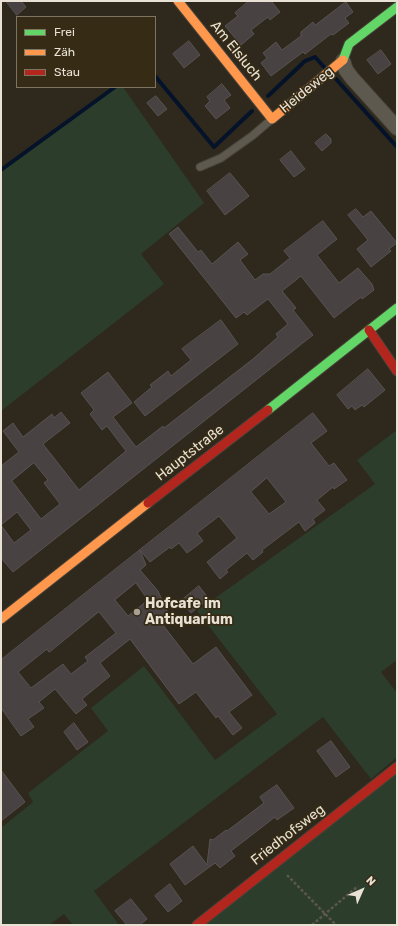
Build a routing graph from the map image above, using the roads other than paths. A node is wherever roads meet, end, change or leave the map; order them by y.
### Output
1 (178, 1) edge
2 (397, 7) edge
3 (343, 61) junction
4 (272, 119) junction
5 (397, 128) edge
6 (200, 167) dead end
7 (397, 308) edge
8 (368, 330) junction
9 (397, 371) edge
10 (1, 619) edge
11 (397, 766) edge
12 (197, 925) edge

1 - 4 street, Am Elsluch
2 - 3 street, Heideweg
3 - 4 street, Heideweg
3 - 5 street, Heideweg
4 - 6 lane
7 - 8 street, Hauptstraße
8 - 9 street
8 - 10 street, Hauptstraße
11 - 12 street, Friedhofsweg

